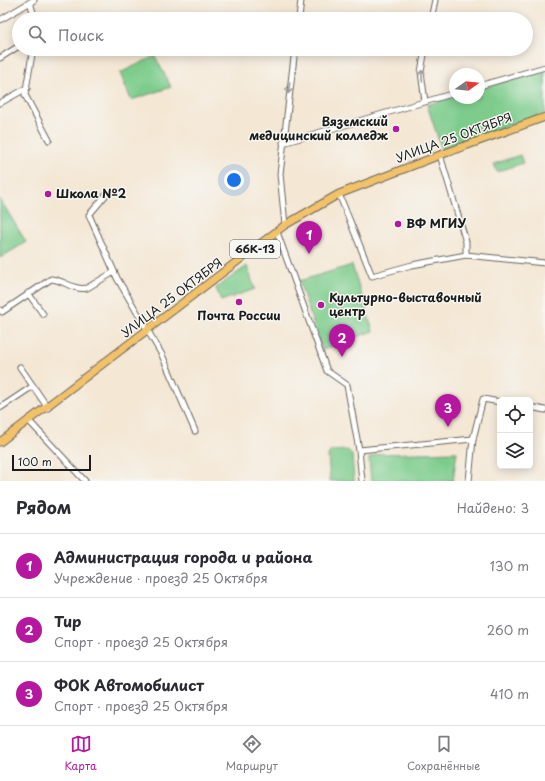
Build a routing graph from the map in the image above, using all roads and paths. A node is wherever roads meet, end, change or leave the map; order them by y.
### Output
1 (301, 0) edge
2 (435, 0) edge
3 (32, 1) edge
4 (13, 12) edge
5 (34, 12) edge
6 (300, 12) edge
7 (432, 12) edge
8 (12, 13) edge
9 (0, 20) edge
10 (12, 50) edge
11 (32, 56) edge
12 (294, 56) edge
13 (424, 56) edge
14 (0, 58) edge
15 (545, 67) edge
16 (485, 84) edge
17 (27, 88) junction
18 (449, 95) edge
19 (425, 102) junction
20 (0, 103) edge
21 (545, 117) edge
22 (49, 140) dead end
23 (283, 143) junction
24 (440, 155) junction
25 (338, 194) junction
26 (105, 196) dead end
27 (285, 225) junction
28 (277, 232) junction
29 (466, 255) junction
30 (545, 264) edge
31 (114, 272) junction
32 (28, 293) junction
33 (0, 310) edge
34 (43, 314) dead end
35 (147, 331) junction
36 (20, 367) dead end
37 (33, 386) junction
38 (497, 401) edge
39 (0, 408) edge
40 (48, 408) junction
41 (533, 408) edge
42 (545, 410) edge
43 (29, 421) junction
44 (195, 431) dead end
45 (473, 439) junction
46 (0, 442) edge
47 (359, 450) junction
48 (84, 481) edge
49 (362, 481) edge
50 (469, 481) edge

1 - 6 street
2 - 7 street
3 - 4 street
3 - 5 street
8 - 9 street
10 - 14 street
11 - 17 street
12 -> 23 street
19 -> 13 street
15 - 16 street
17 - 20 street
17 - 22 street
18 - 19 street
19 - 23 street
21 - 24 main road, УЛИЦА 25 ОКТЯБРЯ / 66К-13
23 - 27 street
24 - 25 main road, УЛИЦА 25 ОКТЯБРЯ / 66К-13
24 - 29 street
25 - 27 main road, УЛИЦА 25 ОКТЯБРЯ / 66К-13
25 - 29 street
26 - 31 street
27 - 28 main road, УЛИЦА 25 ОКТЯБРЯ / 66К-13
28 - 35 main road, УЛИЦА 25 ОКТЯБРЯ / 66К-13
28 - 47 street
29 - 30 street
31 - 32 street
31 - 35 street
32 - 33 street
32 - 34 street
35 - 40 main road, УЛИЦА 25 ОКТЯБРЯ / 66К-13
35 - 44 street
36 - 37 street
37 - 39 street
37 - 40 street
38 - 45 street
40 - 43 main road, УЛИЦА 25 ОКТЯБРЯ / 66К-13
41 - 42 street
43 - 46 main road, УЛИЦА 25 ОКТЯБРЯ / 66К-13
43 - 48 street
45 - 47 street
45 - 50 street
47 - 49 street

